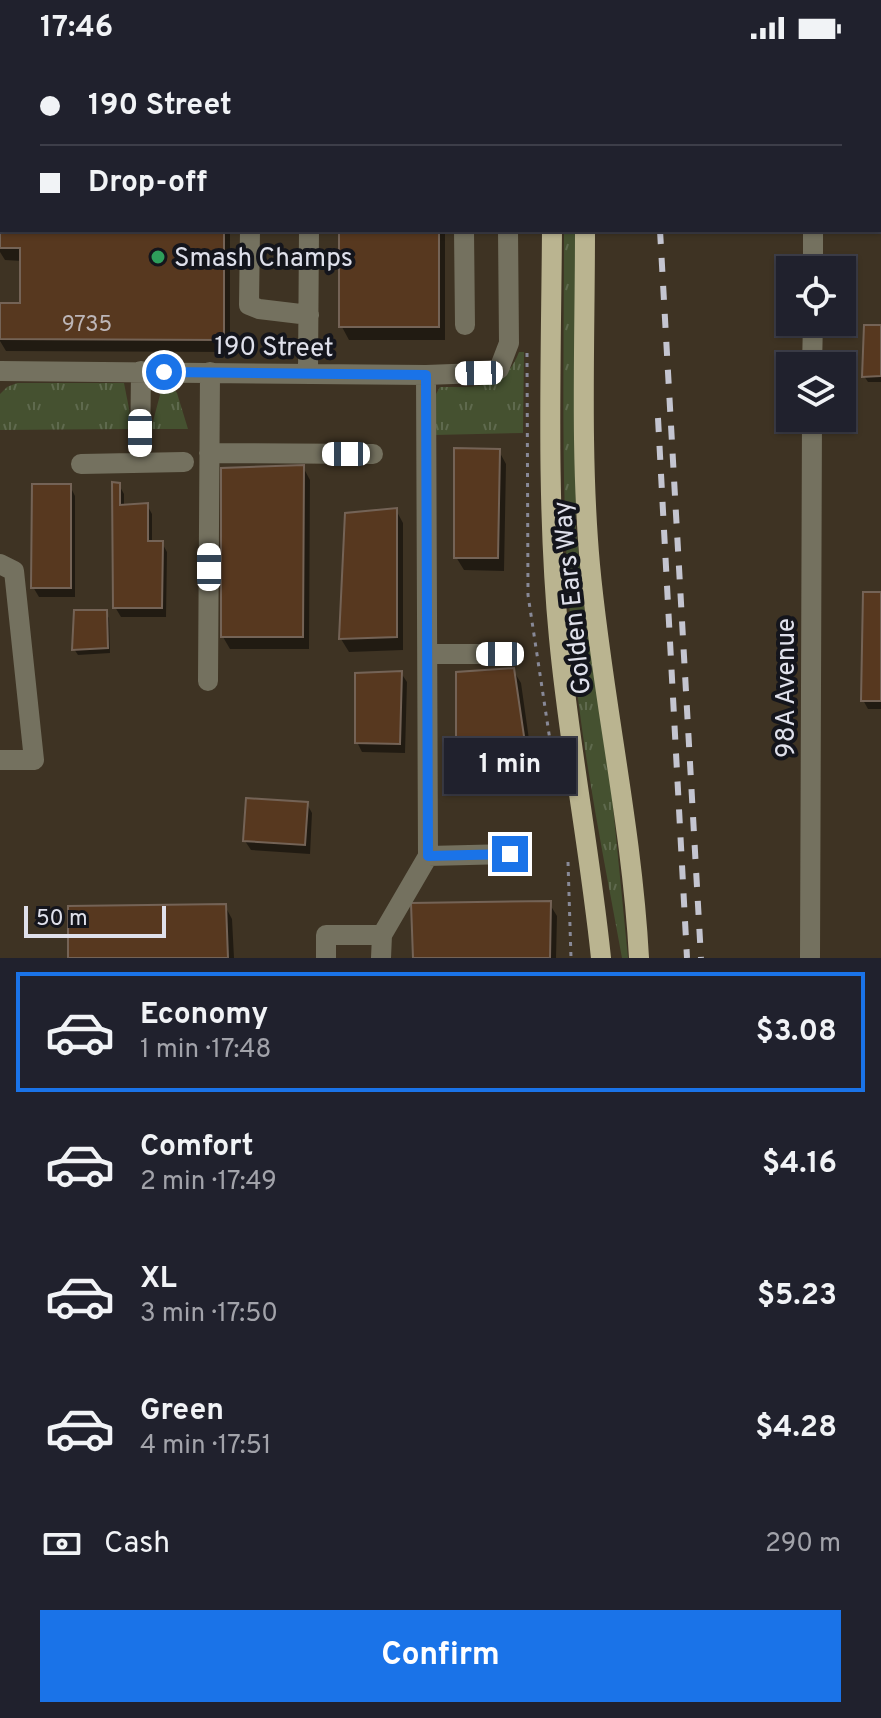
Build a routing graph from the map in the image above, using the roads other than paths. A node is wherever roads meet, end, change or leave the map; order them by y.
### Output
1 (250, 232) edge
2 (309, 232) edge
3 (464, 232) edge
4 (508, 232) edge
5 (552, 232) edge
6 (585, 232) edge
7 (813, 232) edge
8 (813, 256) edge
9 (309, 315) junction
10 (465, 325) dead end
11 (0, 371) edge
12 (141, 371) junction
13 (210, 372) junction
14 (308, 372) junction
15 (426, 375) junction
16 (812, 432) edge
17 (209, 453) junction
18 (373, 454) dead end
19 (184, 462) dead end
20 (140, 463) junction
21 (81, 464) dead end
22 (0, 564) edge
23 (428, 654) junction
24 (500, 654) dead end
25 (208, 681) dead end
26 (0, 760) edge
27 (510, 854) dead end
28 (428, 856) junction
29 (382, 935) junction
30 (326, 958) edge
31 (381, 958) edge
32 (601, 958) edge
33 (639, 958) edge
34 (810, 958) edge

1 - 9 street
2 - 9 street
3 - 10 street
4 - 15 street, 190 Street
5 - 32 main road, Golden Ears Way
6 - 33 main road, Golden Ears Way
7 - 8 street
9 - 14 street
11 - 12 street, 190 Street
12 - 13 street, 190 Street
12 - 20 street
13 - 14 street, 190 Street
13 - 17 street
14 - 15 street, 190 Street
15 - 23 street
16 - 34 street, 98A Avenue
17 - 18 street
17 - 25 street
19 - 20 street
20 - 21 street
22 - 26 street
23 - 24 street
23 - 28 street
27 - 28 street
28 - 29 street
29 - 30 street
29 - 31 street

